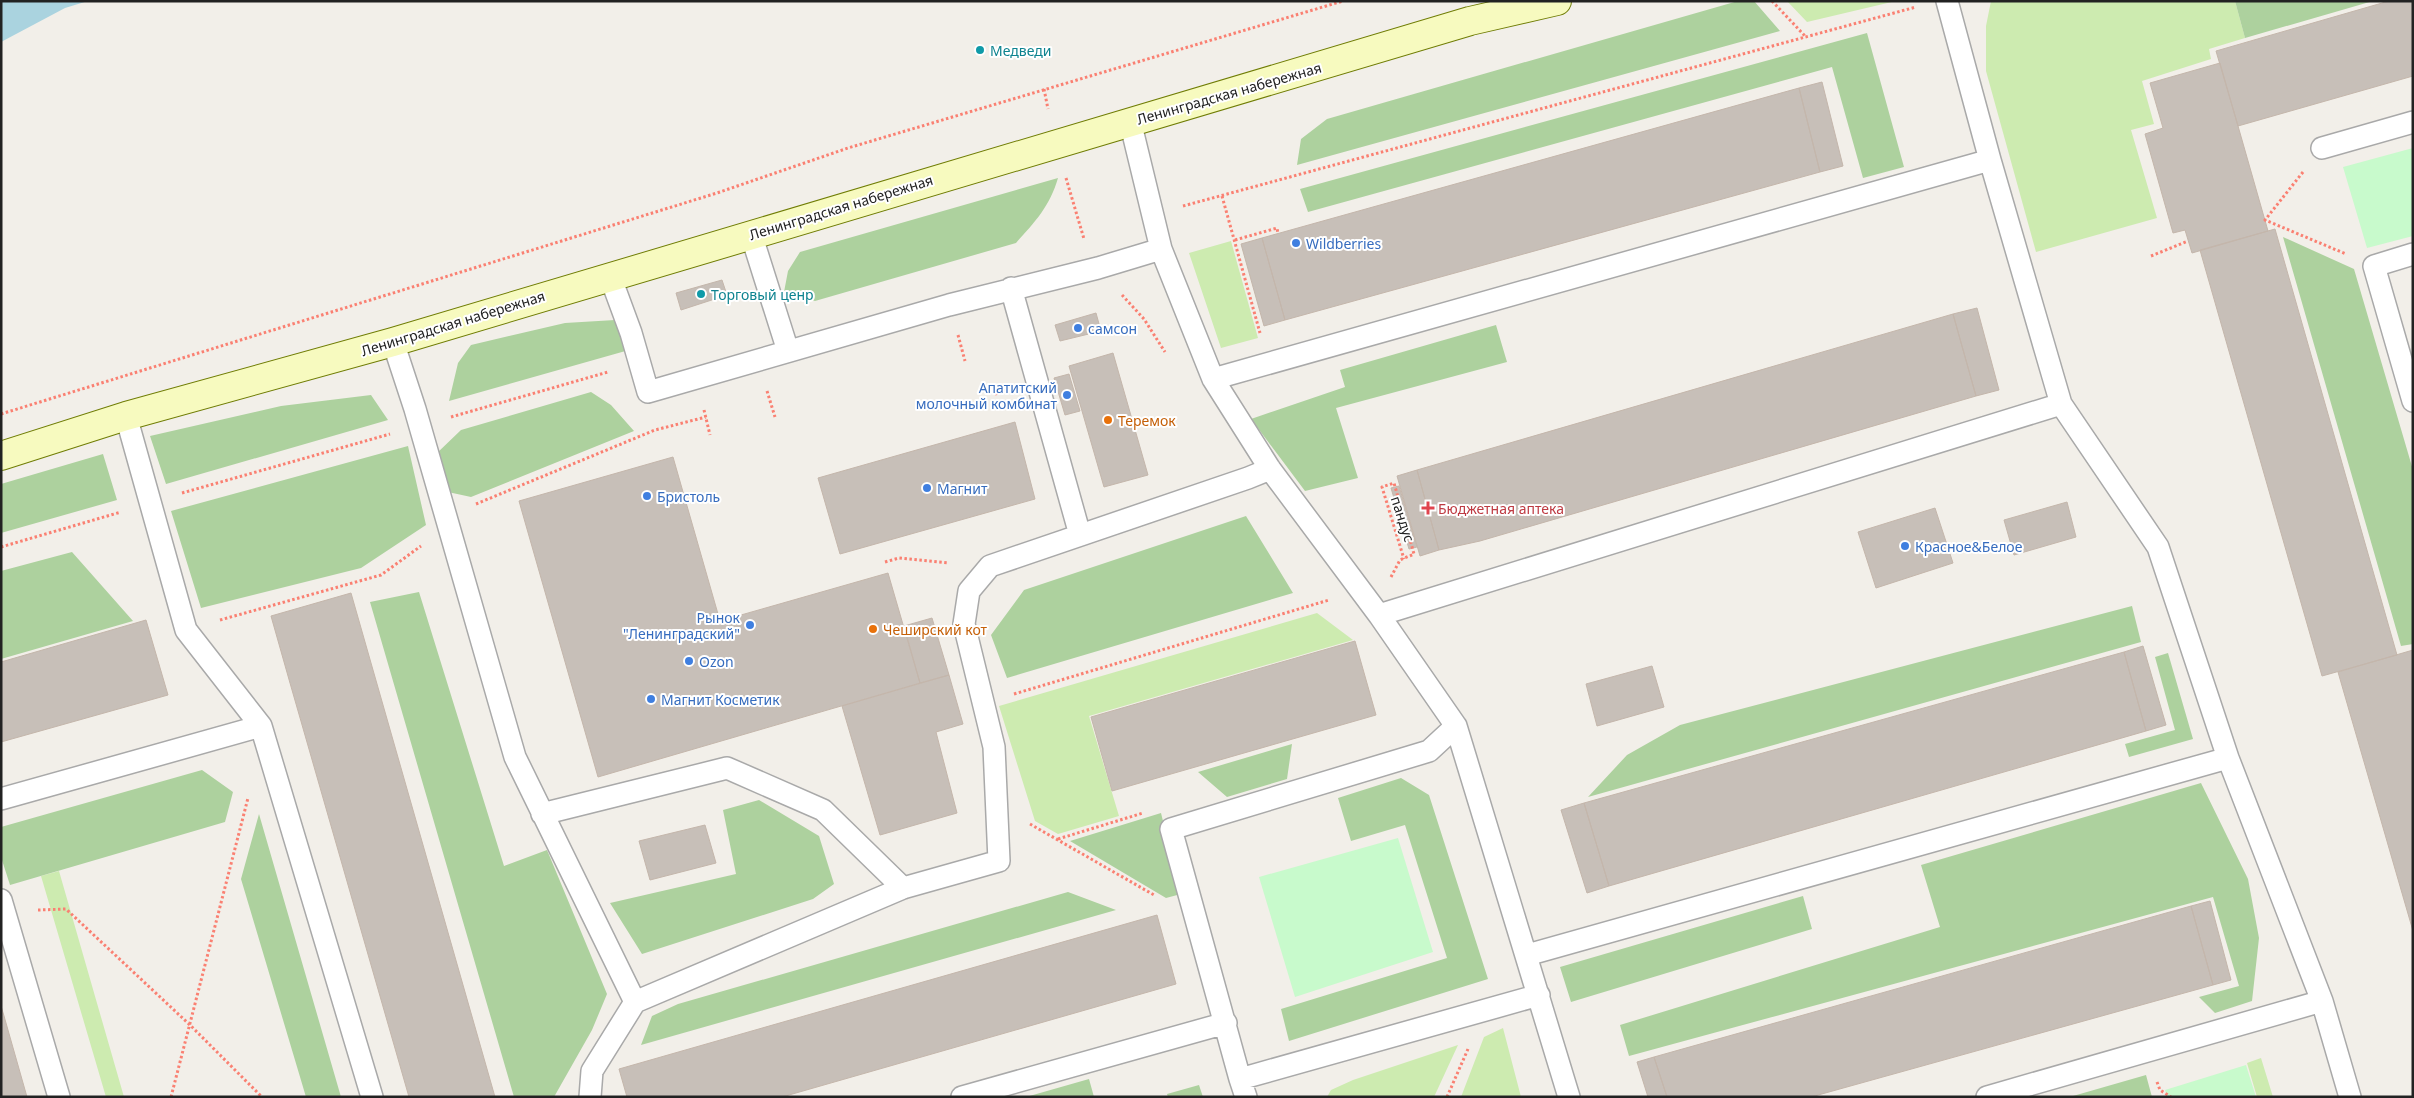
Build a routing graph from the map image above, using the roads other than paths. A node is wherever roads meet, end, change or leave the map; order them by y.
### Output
1 (1557, 1) edge
2 (1947, 1) edge
3 (1130, 121) junction
4 (2413, 122) edge
5 (2322, 148) road end
6 (1990, 160) junction
7 (751, 234) junction
8 (1161, 249) junction
9 (2413, 254) edge
10 (610, 276) junction
11 (1011, 288) junction
12 (393, 342) junction
13 (788, 351) junction
14 (1213, 379) junction
15 (2413, 401) edge
16 (2061, 404) junction
17 (126, 416) junction
18 (1, 456) edge
19 (1270, 469) junction
20 (1080, 535) junction
21 (1379, 615) junction
22 (261, 726) junction
23 (1456, 726) junction
24 (2228, 758) junction
25 (1, 799) edge
26 (542, 814) junction
27 (903, 888) junction
28 (3, 906) edge
29 (1527, 955) junction
30 (1539, 996) junction
31 (2322, 1001) junction
32 (635, 1002) junction
33 (1226, 1024) junction
34 (1243, 1088) edge
35 (59, 1097) edge
36 (372, 1097) edge
37 (590, 1097) edge
38 (962, 1097) edge
39 (1569, 1097) edge
40 (1987, 1097) edge
41 (2350, 1097) edge

1 - 3 main road, Ленинградская набережная
2 - 6 lane
3 - 7 main road, Ленинградская набережная
3 - 8 lane
4 - 5 lane
6 - 14 lane
6 - 16 lane
7 - 10 main road, Ленинградская набережная
7 - 13 lane
8 - 11 lane
8 - 14 lane
9 - 15 lane
10 - 12 main road, Ленинградская набережная
10 - 13 lane
11 - 13 lane
11 - 20 lane
12 - 17 main road, Ленинградская набережная
12 - 26 lane
14 - 19 lane
16 - 21 lane
16 - 24 lane
17 - 18 main road, Ленинградская набережная
17 - 22 lane
19 - 20 lane
19 - 21 lane
20 - 27 lane
21 - 23 lane
22 - 25 lane
22 - 36 lane
23 - 29 lane
23 - 33 lane
24 - 29 lane
24 - 31 lane
26 - 27 lane
26 - 32 lane
27 - 32 lane
28 - 35 lane
29 - 30 lane
30 - 34 lane
30 - 39 lane
31 - 40 lane
31 - 41 lane
32 - 37 lane
33 - 34 lane
33 - 38 lane

